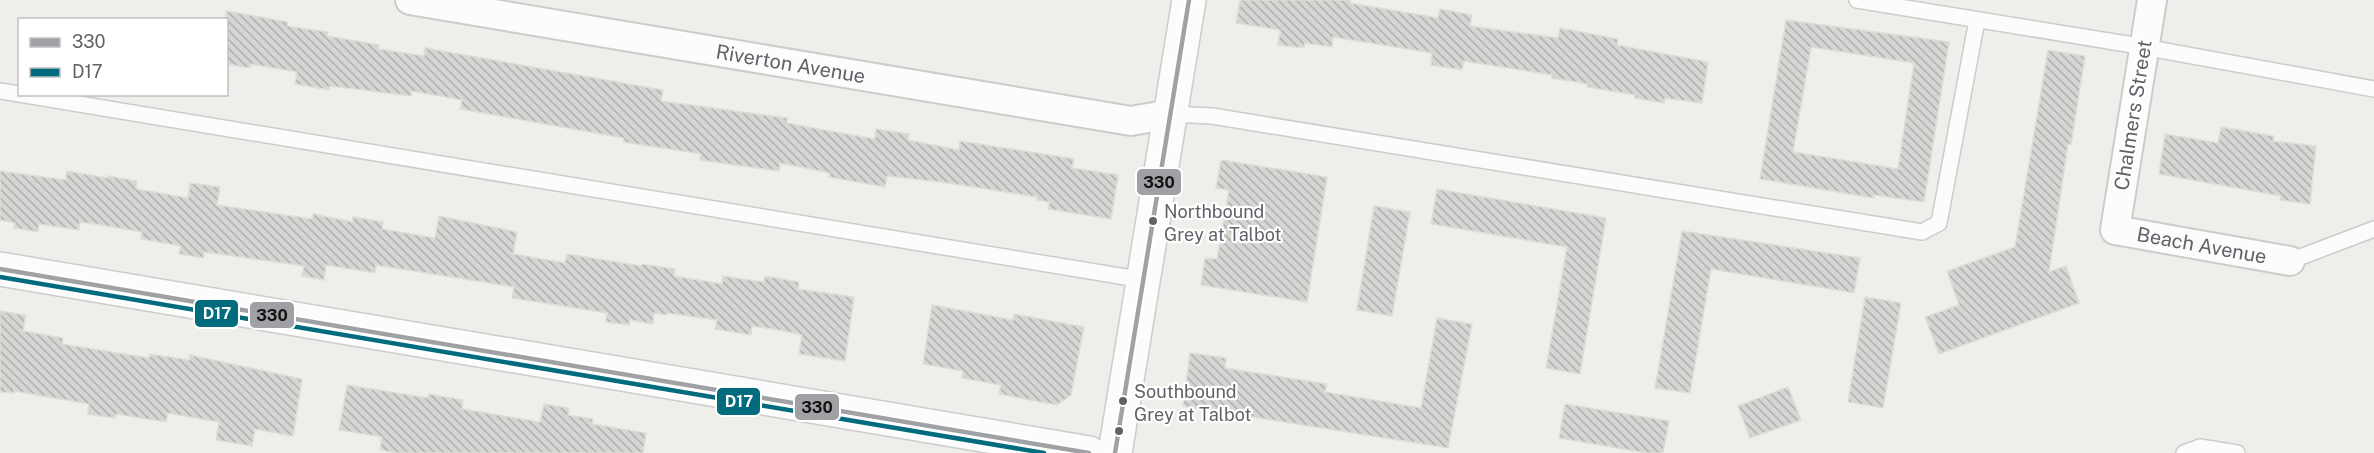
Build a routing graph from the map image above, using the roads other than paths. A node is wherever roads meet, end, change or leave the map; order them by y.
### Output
1 (410, 0) edge
2 (1189, 0) edge
3 (1857, 0) edge
4 (2152, 0) edge
5 (1977, 20) junction
6 (2145, 47) junction
7 (2374, 88) edge
8 (0, 91) edge
9 (18, 94) edge
10 (30, 96) edge
11 (1171, 114) junction
12 (2374, 229) edge
13 (2115, 230) joint
14 (2290, 261) joint
15 (0, 269) edge
16 (1144, 280) junction
17 (1089, 453) edge
18 (1116, 453) edge
19 (2184, 453) edge
20 (2237, 453) edge

1 - 11 street, Riverton Avenue
2 - 11 street
3 - 5 lane
4 - 6 street, Chalmers Street
5 - 6 lane
5 - 11 lane
6 - 7 lane
6 - 13 street, Chalmers Street
8 - 9 lane
10 - 16 lane
11 - 16 street
12 - 14 lane
13 - 14 street, Beach Avenue
15 - 17 street
16 - 18 street
19 - 20 lane

